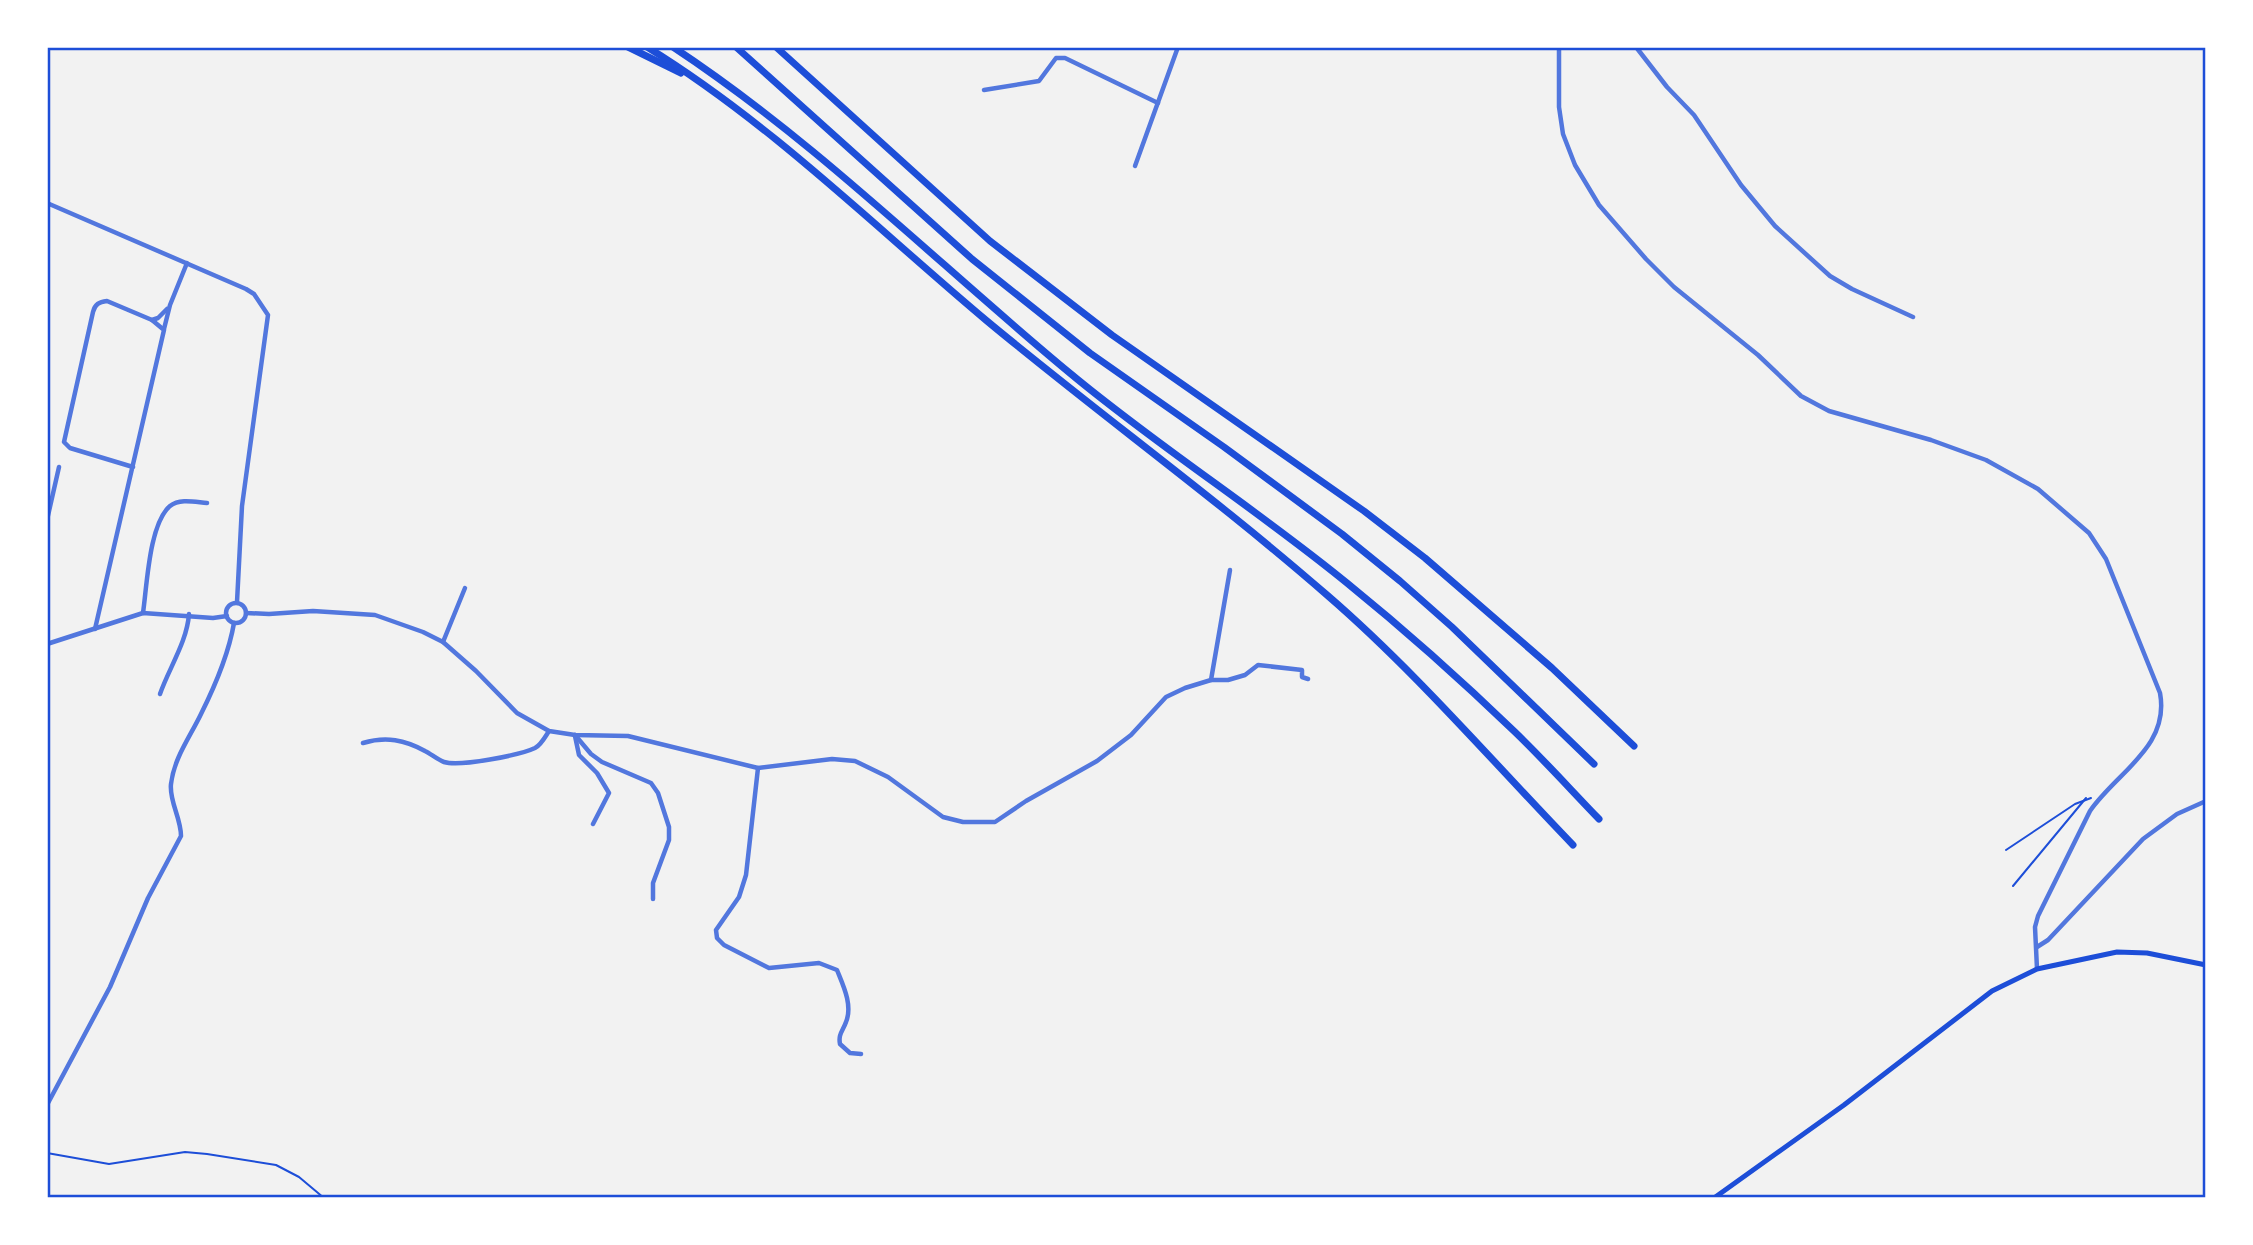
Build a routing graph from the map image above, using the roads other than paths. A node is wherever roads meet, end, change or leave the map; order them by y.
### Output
1 (628, 47) edge
2 (647, 47) edge
3 (673, 47) edge
4 (736, 47) edge
5 (776, 47) edge
6 (1178, 47) edge
7 (1559, 47) edge
8 (1636, 47) edge
9 (708, 87) junction
10 (984, 90) dead end
11 (1157, 103) junction
12 (1135, 166) dead end
13 (47, 203) edge
14 (187, 263) junction
15 (170, 305) junction
16 (1913, 317) dead end
17 (152, 320) junction
18 (163, 330) junction
19 (59, 467) dead end
20 (133, 467) junction
21 (207, 503) dead end
22 (47, 520) edge
23 (1230, 570) dead end
24 (465, 588) dead end
25 (237, 602) junction
26 (143, 613) junction
27 (189, 614) junction
28 (246, 614) junction
29 (226, 617) junction
30 (234, 623) junction
31 (95, 629) junction
32 (443, 642) junction
33 (47, 644) edge
34 (1308, 679) dead end
35 (1211, 680) junction
36 (160, 694) dead end
37 (549, 732) junction
38 (575, 735) junction
39 (363, 743) dead end
40 (1634, 746) dead end
41 (1594, 764) dead end
42 (758, 768) junction
43 (2206, 801) edge
44 (1599, 819) dead end
45 (593, 824) dead end
46 (1573, 845) dead end
47 (653, 899) dead end
48 (2037, 947) junction
49 (2206, 965) edge
50 (2037, 969) junction
51 (861, 1054) dead end
52 (47, 1105) edge
53 (1714, 1198) edge

1 - 9 highway
2 - 9 highway
3 - 44 highway
4 - 41 highway
5 - 40 highway
6 - 11 street
7 - 48 street
8 - 16 street
9 - 46 highway
10 - 11 street
11 - 12 street
13 - 14 street
14 - 15 street
14 - 25 street
15 - 17 street
15 - 18 street
17 - 18 street
17 - 20 street
18 - 20 street
19 - 22 street
20 - 31 street
21 - 26 street
23 - 35 street
24 - 32 street
25 - 28 street
25 - 29 street
26 - 27 street
26 - 31 street
27 - 29 street
27 - 36 street
28 - 30 street
28 - 32 street
29 - 30 street
30 - 52 street
31 - 33 street
32 - 37 street
34 - 35 street
35 - 42 street
37 - 38 street
37 - 39 street
38 - 42 street
38 - 45 street
38 - 47 street
42 - 51 street
43 - 48 street
48 - 50 street
49 - 50 main road
50 - 53 main road

